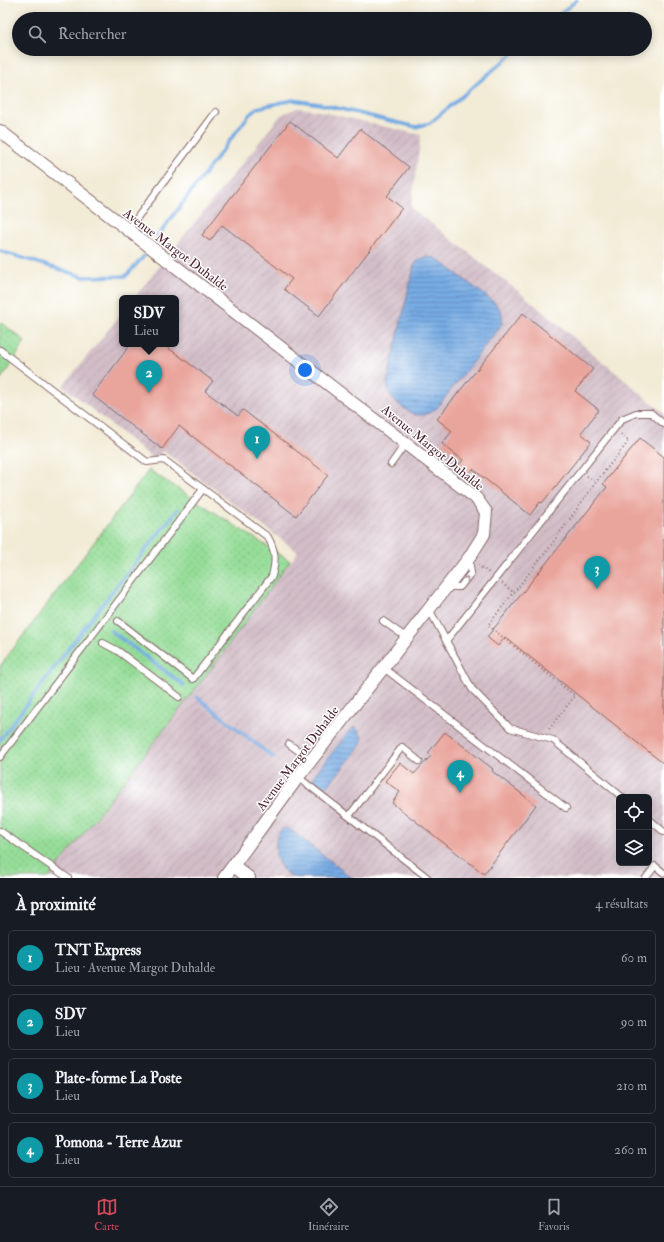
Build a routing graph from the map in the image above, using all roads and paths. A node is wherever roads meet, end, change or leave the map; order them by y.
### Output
1 (216, 112) dead end
2 (0, 131) edge
3 (128, 230) junction
4 (0, 350) edge
5 (664, 424) edge
6 (613, 429) junction
7 (406, 443) junction
8 (391, 464) dead end
9 (203, 488) junction
10 (429, 609) junction
11 (118, 621) dead end
12 (383, 621) dead end
13 (406, 638) junction
14 (446, 641) junction
15 (103, 643) dead end
16 (384, 668) junction
17 (179, 697) dead end
18 (543, 738) junction
19 (289, 744) dead end
20 (0, 757) edge
21 (311, 760) junction
22 (419, 761) dead end
23 (298, 777) junction
24 (618, 794) edge
25 (566, 808) dead end
26 (349, 816) junction
27 (652, 822) edge
28 (0, 831) edge
29 (664, 832) edge
30 (234, 866) junction
31 (664, 873) edge
32 (68, 878) edge
33 (224, 878) edge
34 (249, 878) edge
35 (428, 878) edge
36 (646, 878) edge

1 - 3 lane
2 - 3 street, Avenue Margot Duhalde
3 - 7 street, Avenue Margot Duhalde
4 - 9 lane
5 - 6 lane
6 - 14 lane
6 - 18 path
7 - 8 lane
7 - 10 street, Avenue Margot Duhalde
9 - 11 lane
9 - 20 lane
10 - 13 street, Avenue Margot Duhalde
10 - 14 lane
12 - 13 lane
13 - 16 street, Avenue Margot Duhalde
14 - 18 lane
15 - 17 lane
16 - 21 street, Avenue Margot Duhalde
16 - 25 lane
18 - 24 lane
19 - 21 lane
21 - 23 street, Avenue Margot Duhalde
22 - 26 lane
23 - 26 lane
23 - 30 street, Avenue Margot Duhalde
26 - 35 lane
27 - 29 lane
28 - 32 lane
30 - 33 street, Avenue Margot Duhalde
30 - 34 street
31 - 36 lane

